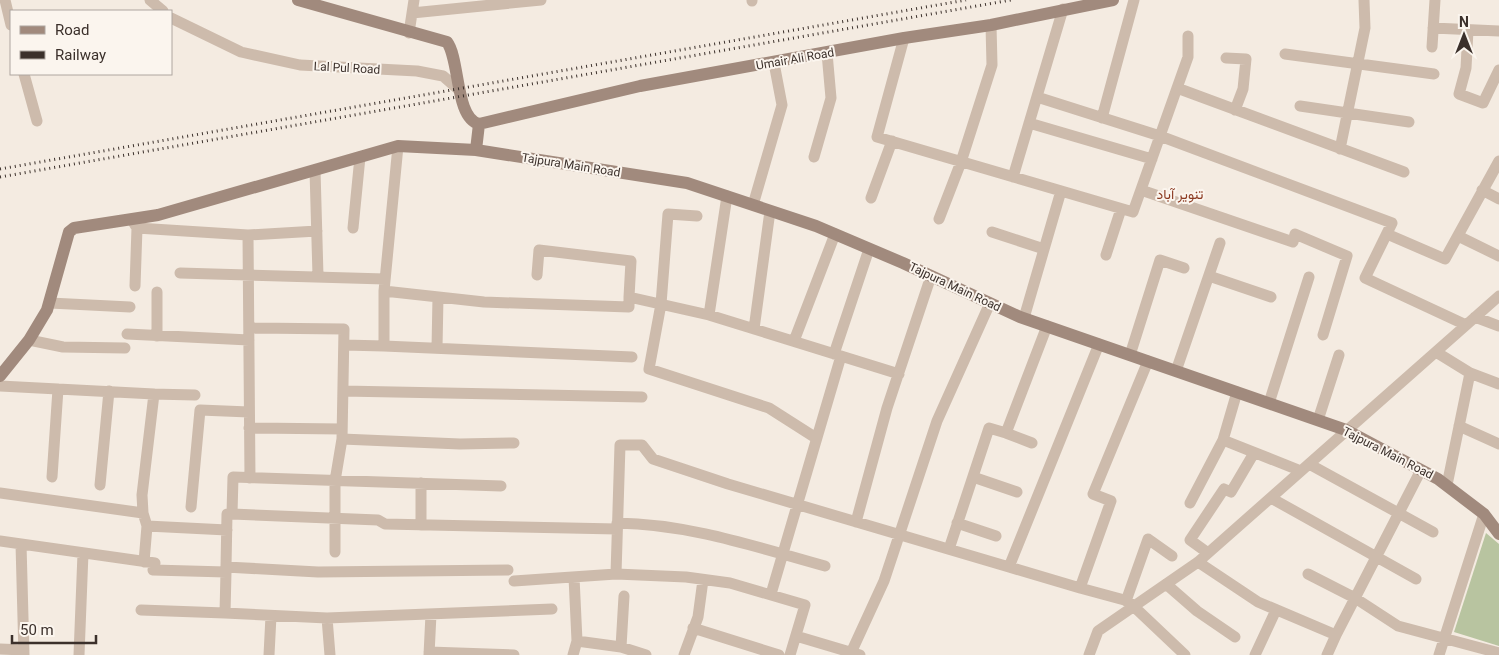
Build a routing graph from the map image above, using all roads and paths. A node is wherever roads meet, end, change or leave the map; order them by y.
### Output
1 (5, 0) edge
2 (150, 0) edge
3 (298, 0) edge
4 (414, 0) edge
5 (541, 0) edge
6 (1113, 0) edge
7 (1134, 0) edge
8 (1364, 0) edge
9 (1436, 0) edge
10 (473, 3) edge
11 (1063, 9) junction
12 (162, 10) edge
13 (412, 13) junction
14 (172, 18) edge
15 (10, 21) edge
16 (991, 25) junction
17 (1434, 28) junction
18 (1468, 30) junction
19 (1499, 31) edge
20 (409, 33) junction
21 (1188, 36) dead end
22 (904, 38) junction
23 (1432, 47) dead end
24 (827, 53) junction
25 (1285, 54) dead end
26 (1226, 58) dead end
27 (774, 63) junction
28 (1358, 63) junction
29 (1499, 73) edge
30 (1434, 74) dead end
31 (24, 75) edge
32 (1177, 88) junction
33 (458, 89) junction
34 (1037, 97) junction
35 (1300, 106) dead end
36 (1235, 110) junction
37 (1347, 113) junction
38 (1102, 118) junction
39 (37, 121) dead end
40 (1409, 122) dead end
41 (1029, 123) junction
42 (479, 124) junction
43 (1160, 136) junction
44 (892, 141) junction
45 (398, 146) junction
46 (1340, 149) junction
47 (476, 150) junction
48 (360, 157) junction
49 (814, 157) dead end
50 (1152, 159) junction
51 (1499, 161) edge
52 (961, 162) junction
53 (315, 170) junction
54 (1404, 172) dead end
55 (1013, 177) junction
56 (1141, 190) junction
57 (1482, 190) junction
58 (1061, 191) junction
59 (727, 196) junction
60 (871, 198) dead end
61 (1499, 199) edge
62 (752, 205) junction
63 (1121, 209) junction
64 (770, 211) junction
65 (697, 216) dead end
66 (939, 219) dead end
67 (134, 224) junction
68 (353, 228) dead end
69 (317, 231) junction
70 (992, 232) dead end
71 (834, 234) junction
72 (1387, 234) junction
73 (248, 235) junction
74 (1458, 236) junction
75 (1220, 243) dead end
76 (869, 249) junction
77 (1044, 249) junction
78 (1106, 255) dead end
79 (1499, 256) edge
80 (1184, 268) dead end
81 (180, 273) dead end
82 (249, 274) junction
83 (537, 275) dead end
84 (318, 276) junction
85 (931, 276) junction
86 (1209, 276) junction
87 (1309, 277) dead end
88 (386, 279) junction
89 (135, 286) dead end
90 (384, 291) junction
91 (157, 292) dead end
92 (1271, 296) dead end
93 (1499, 296) edge
94 (438, 297) junction
95 (629, 297) junction
96 (50, 303) junction
97 (990, 303) junction
98 (660, 304) junction
99 (130, 307) dead end
100 (710, 315) junction
101 (1475, 317) junction
102 (1024, 318) junction
103 (1466, 325) junction
104 (1047, 326) junction
105 (1499, 326) edge
106 (249, 328) junction
107 (754, 329) junction
108 (127, 334) dead end
109 (1323, 335) dead end
110 (157, 336) junction
111 (29, 340) junction
112 (249, 340) junction
113 (794, 341) junction
114 (1099, 344) junction
115 (344, 345) junction
116 (384, 346) junction
117 (125, 348) dead end
118 (437, 348) junction
119 (1436, 352) junction
120 (838, 355) junction
121 (1130, 355) junction
122 (1339, 355) dead end
123 (632, 357) dead end
124 (1148, 361) junction
125 (1176, 371) junction
126 (1470, 373) junction
127 (899, 374) junction
128 (0, 376) edge
129 (1499, 384) edge
130 (0, 386) edge
131 (58, 389) junction
132 (109, 391) junction
133 (343, 391) junction
134 (1237, 392) junction
135 (152, 394) junction
136 (195, 395) dead end
137 (642, 397) dead end
138 (1269, 403) junction
139 (249, 412) junction
140 (1318, 420) junction
141 (1459, 426) junction
142 (249, 428) junction
143 (1346, 430) junction
144 (1006, 433) junction
145 (342, 434) junction
146 (816, 438) junction
147 (1223, 440) junction
148 (514, 443) dead end
149 (1032, 443) dead end
150 (1499, 444) edge
151 (1254, 453) junction
152 (1305, 467) junction
153 (1421, 470) junction
154 (973, 477) junction
155 (52, 478) dead end
156 (250, 478) junction
157 (335, 481) junction
158 (421, 483) junction
159 (100, 485) dead end
160 (1447, 485) junction
161 (501, 486) dead end
162 (1017, 492) dead end
163 (0, 493) edge
164 (1271, 498) junction
165 (1190, 503) dead end
166 (796, 504) junction
167 (191, 507) dead end
168 (143, 513) junction
169 (232, 514) junction
170 (1398, 514) junction
171 (1484, 514) junction
172 (335, 518) junction
173 (1499, 521) edge
174 (856, 522) junction
175 (957, 524) junction
176 (421, 525) junction
177 (147, 526) junction
178 (617, 526) junction
179 (227, 530) junction
180 (1433, 532) dead end
181 (900, 534) junction
182 (1499, 534) edge
183 (996, 536) dead end
184 (0, 541) edge
185 (21, 544) junction
186 (949, 549) junction
187 (335, 552) dead end
188 (83, 553) junction
189 (1208, 553) junction
190 (782, 554) junction
191 (1172, 556) dead end
192 (1375, 558) junction
193 (144, 562) junction
194 (1198, 562) junction
195 (825, 566) dead end
196 (1009, 567) junction
197 (226, 569) junction
198 (508, 570) dead end
199 (616, 574) junction
200 (1308, 574) dead end
201 (574, 577) junction
202 (1416, 579) dead end
203 (703, 580) junction
204 (514, 581) dead end
205 (1166, 584) junction
206 (1080, 588) junction
207 (771, 594) junction
208 (624, 596) dead end
209 (1355, 598) junction
210 (1130, 603) junction
211 (552, 609) dead end
212 (141, 610) dead end
213 (1276, 610) junction
214 (225, 613) junction
215 (431, 614) junction
216 (271, 616) junction
217 (327, 618) junction
218 (693, 628) junction
219 (1336, 635) junction
220 (796, 636) junction
221 (1235, 637) dead end
222 (1444, 638) junction
223 (577, 641) junction
224 (621, 647) junction
225 (0, 649) edge
226 (24, 652) edge
227 (1499, 653) edge
228 (429, 654) edge
229 (853, 654) edge
230 (79, 655) edge
231 (269, 655) edge
232 (330, 655) edge
233 (514, 655) edge
234 (573, 655) edge
235 (646, 655) edge
236 (684, 655) edge
237 (778, 655) edge
238 (790, 655) edge
239 (1089, 655) edge
240 (1185, 655) edge
241 (1255, 655) edge
242 (1327, 655) edge
243 (1438, 655) edge

1 - 15 street
2 - 12 street
3 - 20 street
4 - 13 street
5 - 10 street
6 - 11 street, Umair Ali Road
7 - 38 street
8 - 28 street
9 - 17 street
10 - 13 street
11 - 16 street, Umair Ali Road
11 - 34 street
13 - 20 street
14 - 33 street, Lal Pul Road
16 - 22 street, Umair Ali Road
16 - 52 street
17 - 18 street
17 - 23 street
18 - 19 street
18 - 29 street
20 - 33 street
21 - 32 street
22 - 24 street, Umair Ali Road
22 - 44 street
24 - 27 street, Umair Ali Road
24 - 49 street
25 - 28 street
26 - 36 street
27 - 42 street, Umair Ali Road
27 - 62 street
28 - 30 street
28 - 37 street
31 - 39 street
32 - 36 street
32 - 43 street
33 - 42 street
34 - 38 street
34 - 41 street
35 - 37 street
36 - 46 street
37 - 40 street
37 - 46 street
38 - 43 street
41 - 50 street
41 - 55 street
42 - 47 street
43 - 50 street
43 - 72 street
44 - 52 street
44 - 60 street
45 - 47 street, Tajpura Main Road
45 - 48 street, Tajpura Main Road
45 - 88 street
46 - 54 street
47 - 59 street, Tajpura Main Road
48 - 53 street, Tajpura Main Road
48 - 68 street
50 - 56 street
51 - 57 street
52 - 55 street
52 - 66 street
53 - 67 street, Tajpura Main Road
53 - 69 street
55 - 58 street
56 - 63 street
56 - 109 street
57 - 61 street
57 - 74 street
58 - 63 street
58 - 77 street
59 - 62 street, Tajpura Main Road
59 - 100 street
62 - 64 street, Tajpura Main Road
63 - 78 street
64 - 71 street, Tajpura Main Road
64 - 107 street
65 - 98 street
67 - 73 street
67 - 89 street
67 - 96 street, Tajpura Main Road
69 - 73 street
69 - 84 street
70 - 77 street
71 - 76 street, Tajpura Main Road
71 - 113 street
72 - 74 street
72 - 103 street
73 - 82 street
74 - 79 street
75 - 86 street
76 - 85 street, Tajpura Main Road
76 - 120 street
77 - 102 street
80 - 121 street
81 - 82 street
82 - 84 street
82 - 106 street
83 - 95 street
84 - 88 street
85 - 97 street, Tajpura Main Road
85 - 127 street
86 - 92 street
86 - 125 street
87 - 138 street
88 - 90 street
90 - 94 street
90 - 116 street
91 - 110 street
93 - 101 street
94 - 95 street
94 - 118 street
95 - 98 street
96 - 99 street
96 - 111 street, Tajpura Main Road
97 - 102 street, Tajpura Main Road
97 - 181 street
98 - 100 street
98 - 146 street
100 - 107 street
101 - 103 street
101 - 105 street
102 - 104 street, Tajpura Main Road
103 - 119 street
104 - 114 street, Tajpura Main Road
104 - 144 street
106 - 112 street
106 - 115 street
107 - 113 street
108 - 110 street
110 - 112 street
111 - 117 street
111 - 128 street, Tajpura Main Road
112 - 139 street
113 - 120 street
114 - 121 street, Tajpura Main Road
114 - 196 street
115 - 116 street
115 - 133 street
116 - 118 street
118 - 123 street
119 - 126 street
119 - 143 street
120 - 127 street
120 - 146 street
121 - 124 street, Tajpura Main Road
122 - 140 street
124 - 125 street, Tajpura Main Road
124 - 206 street
125 - 134 street, Tajpura Main Road
126 - 129 street
126 - 141 street
127 - 174 street
130 - 131 street
131 - 132 street
131 - 155 street
132 - 135 street
132 - 159 street
133 - 137 street
133 - 145 street
134 - 138 street, Tajpura Main Road
134 - 147 street
135 - 136 street
135 - 168 street
138 - 140 street, Tajpura Main Road
139 - 142 street
139 - 167 street
140 - 143 street, Tajpura Main Road
141 - 150 street
141 - 160 street
142 - 145 street
142 - 156 street
143 - 152 street
143 - 153 street, Tajpura Main Road
144 - 149 street
144 - 154 street
145 - 148 street
145 - 157 street
146 - 166 street
147 - 151 street
147 - 165 street
151 - 152 street
151 - 189 street
152 - 164 street
152 - 170 street
153 - 160 street, Tajpura Main Road
153 - 170 street
154 - 162 street
154 - 175 street
156 - 157 street
156 - 169 street
157 - 158 street
157 - 172 street
158 - 161 street
158 - 176 street
160 - 171 street, Tajpura Main Road
163 - 168 street
164 - 189 street
164 - 192 street
166 - 174 street
166 - 178 street
166 - 190 street
168 - 177 street
169 - 172 street
169 - 179 street
170 - 180 street
170 - 192 street
171 - 173 street, Tajpura Main Road
171 - 182 street, Tajpura Main Road
171 - 222 street
172 - 176 street
172 - 187 street
174 - 181 street
175 - 183 street
175 - 186 street
176 - 178 street
177 - 179 street
177 - 193 street
178 - 190 street
178 - 199 street
179 - 197 street
181 - 186 street
181 - 229 street
184 - 185 street
185 - 188 street
185 - 226 street
186 - 196 street
188 - 193 street
188 - 230 street
189 - 194 street
190 - 195 street
190 - 207 street
191 - 210 street
192 - 202 street
192 - 209 street
193 - 197 street
194 - 205 street
194 - 213 street
196 - 206 street
197 - 198 street
197 - 214 street
199 - 201 street
199 - 203 street
200 - 209 street
201 - 204 street
201 - 223 street
203 - 207 street
203 - 218 street
205 - 210 street
205 - 221 street
206 - 210 street
207 - 220 street
208 - 224 street
209 - 219 street
209 - 222 street
210 - 239 street
210 - 240 street
211 - 215 street
212 - 214 street
213 - 219 street
213 - 241 street
214 - 216 street
215 - 217 street
215 - 228 street
216 - 217 street
216 - 231 street
217 - 232 street
218 - 236 street
218 - 237 street
219 - 242 street
220 - 229 street
220 - 238 street
222 - 227 street
222 - 243 street
223 - 224 street
223 - 234 street
224 - 235 street
225 - 226 street
228 - 233 street

